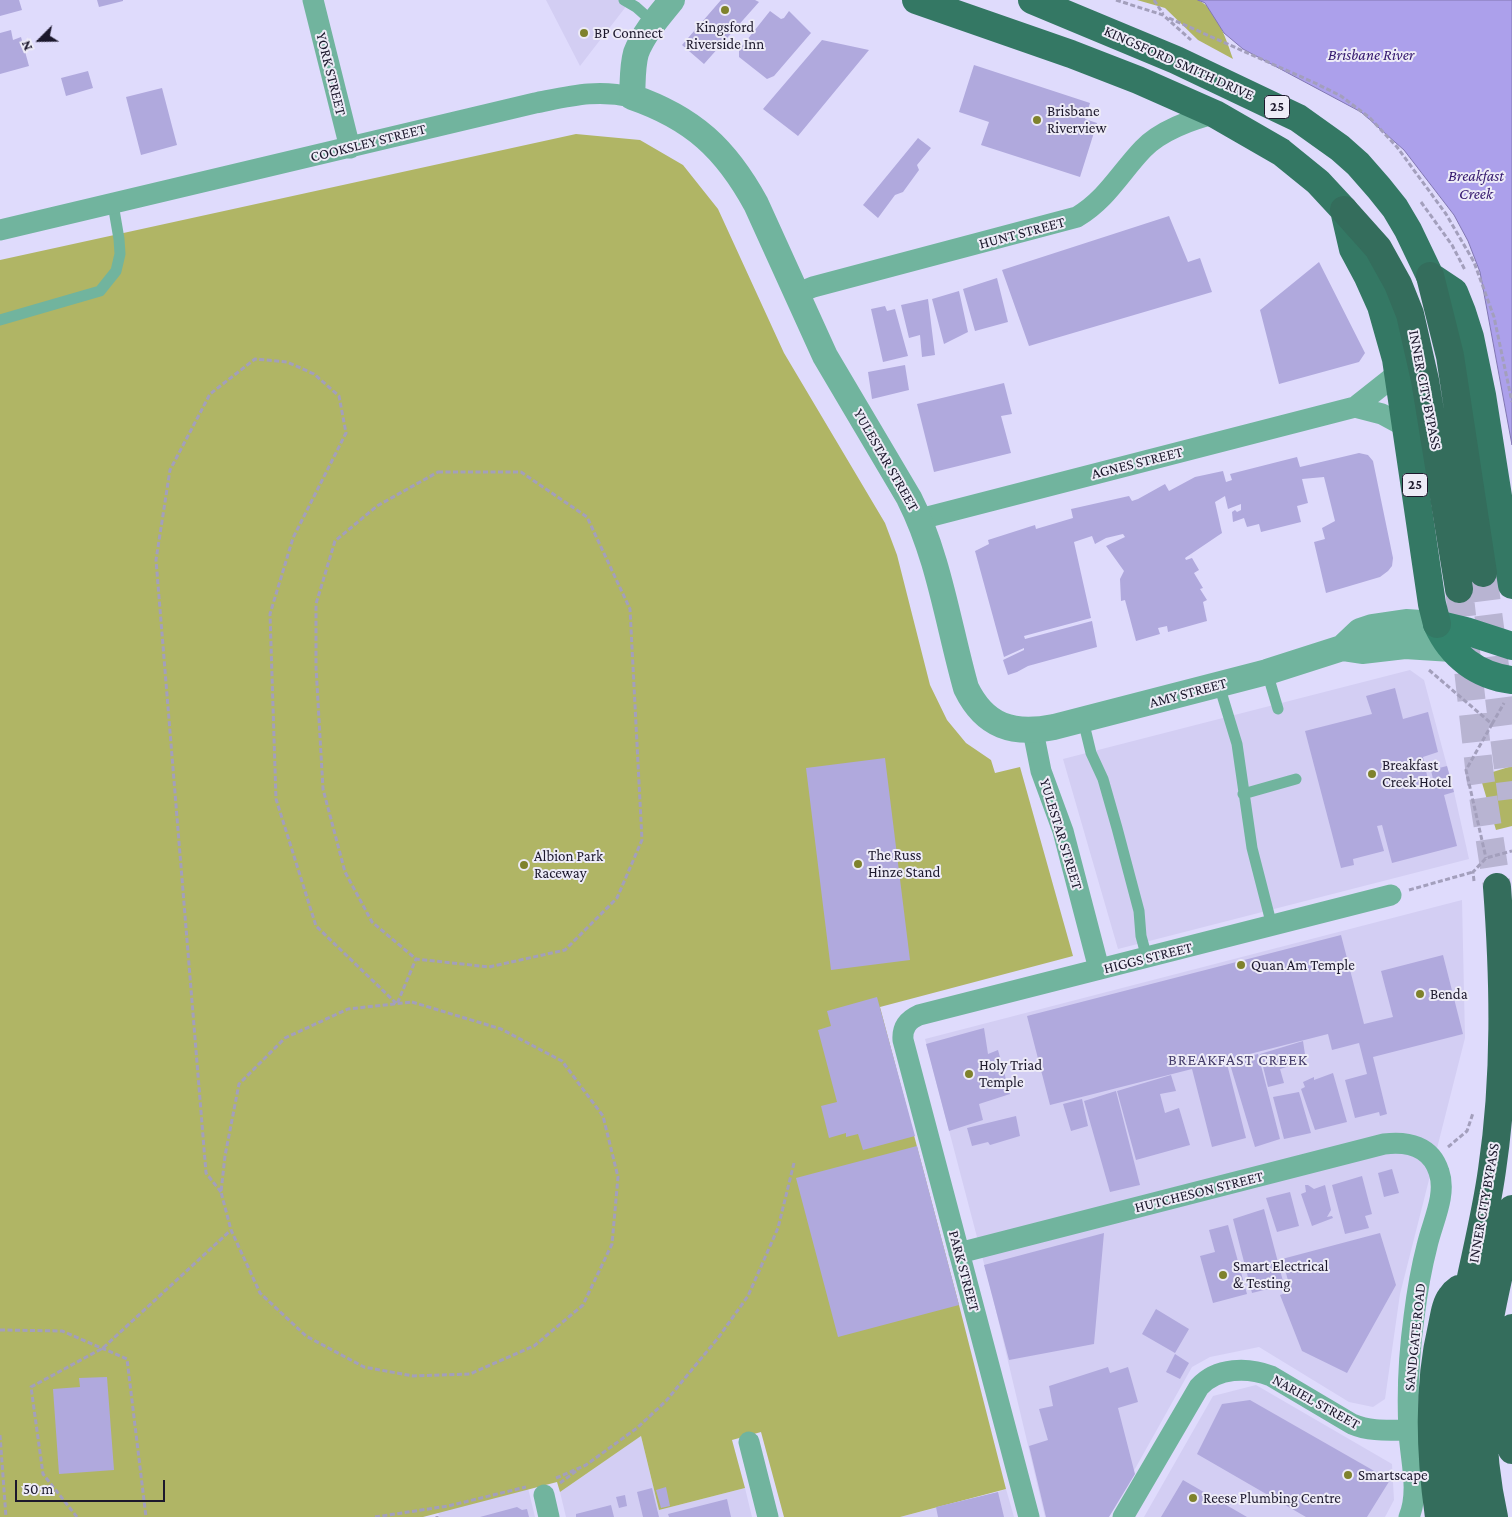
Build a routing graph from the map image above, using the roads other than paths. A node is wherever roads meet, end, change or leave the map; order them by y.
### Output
1 (313, 0) edge
2 (624, 0) edge
3 (672, 0) edge
4 (916, 0) edge
5 (1032, 0) edge
6 (654, 23) junction
7 (632, 97) junction
8 (1215, 114) junction
9 (350, 148) junction
10 (113, 204) junction
11 (1344, 210) junction
12 (0, 230) edge
13 (1430, 276) junction
14 (796, 294) junction
15 (0, 320) edge
16 (1398, 373) junction
17 (1355, 408) junction
18 (1406, 427) junction
19 (920, 519) junction
20 (1484, 573) tunnel mouth
21 (1512, 585) edge
22 (1459, 589) tunnel mouth
23 (1437, 624) junction
24 (1512, 646) edge
25 (1342, 648) junction
26 (1452, 649) junction
27 (1267, 672) junction
28 (1218, 684) junction
29 (1510, 688) edge
30 (1278, 708) dead end
31 (1082, 720) junction
32 (1033, 731) junction
33 (1296, 779) dead end
34 (1243, 794) junction
35 (1497, 887) tunnel mouth
36 (1391, 895) road end
37 (1272, 926) junction
38 (1147, 958) junction
39 (1100, 970) junction
40 (906, 1024) joint
41 (1441, 1154) joint
42 (1512, 1209) edge
43 (959, 1253) junction
44 (1470, 1277) junction
45 (1512, 1328) edge
46 (1409, 1430) junction
47 (748, 1442) dead end
48 (1512, 1450) edge
49 (547, 1486) road end
50 (549, 1517) edge
51 (768, 1517) edge
52 (1029, 1517) edge
53 (1123, 1517) edge
54 (1409, 1517) edge
55 (1439, 1517) edge
56 (1466, 1517) edge
57 (1494, 1517) edge

1 - 9 street, YORK STREET
2 - 6 lane
3 - 6 street
4 - 8 highway, 25
5 - 13 highway, KINGSFORD SMITH DRIVE / 25
6 - 7 street
7 - 9 street, COOKSLEY STREET
7 - 14 street, YULESTAR STREET
8 - 11 highway, 25
8 - 14 street, HUNT STREET
9 - 10 street, COOKSLEY STREET
10 - 12 street, COOKSLEY STREET
10 - 15 lane
11 - 16 highway, 25
11 - 22 highway, INNER CITY BYPASS
13 - 20 highway, INNER CITY BYPASS
13 - 21 highway, 25
14 - 19 street, YULESTAR STREET
16 - 17 street, AGNES STREET
16 - 18 highway, 25
17 - 18 street, AGNES STREET
17 - 19 street, AGNES STREET
18 - 23 highway, 25
19 - 32 street, YULESTAR STREET
23 - 24 main road
23 - 25 street, AMY STREET
23 - 26 main road, 25
25 - 26 street, AMY STREET
25 - 27 street, AMY STREET
26 - 29 main road, 25
27 - 28 street, AMY STREET
27 - 30 lane
28 - 31 street, AMY STREET
28 - 34 lane
31 - 32 street, AMY STREET
31 - 38 lane
32 - 39 street, YULESTAR STREET
33 - 34 lane
34 - 37 lane
35 - 44 highway, INNER CITY BYPASS
36 - 37 street, HIGGS STREET
37 - 38 street, HIGGS STREET
38 - 39 street, HIGGS STREET
39 - 40 street, HIGGS STREET
40 - 43 street, PARK STREET
41 - 43 street, HUTCHESON STREET
41 - 46 street, SANDGATE ROAD
42 - 57 highway, INNER CITY BYPASS
43 - 52 street, PARK STREET
44 - 55 highway
44 - 56 highway, INNER CITY BYPASS
45 - 48 highway
46 - 53 street, NARIEL STREET
46 - 54 street, SANDGATE ROAD
47 - 51 street
49 - 50 street

